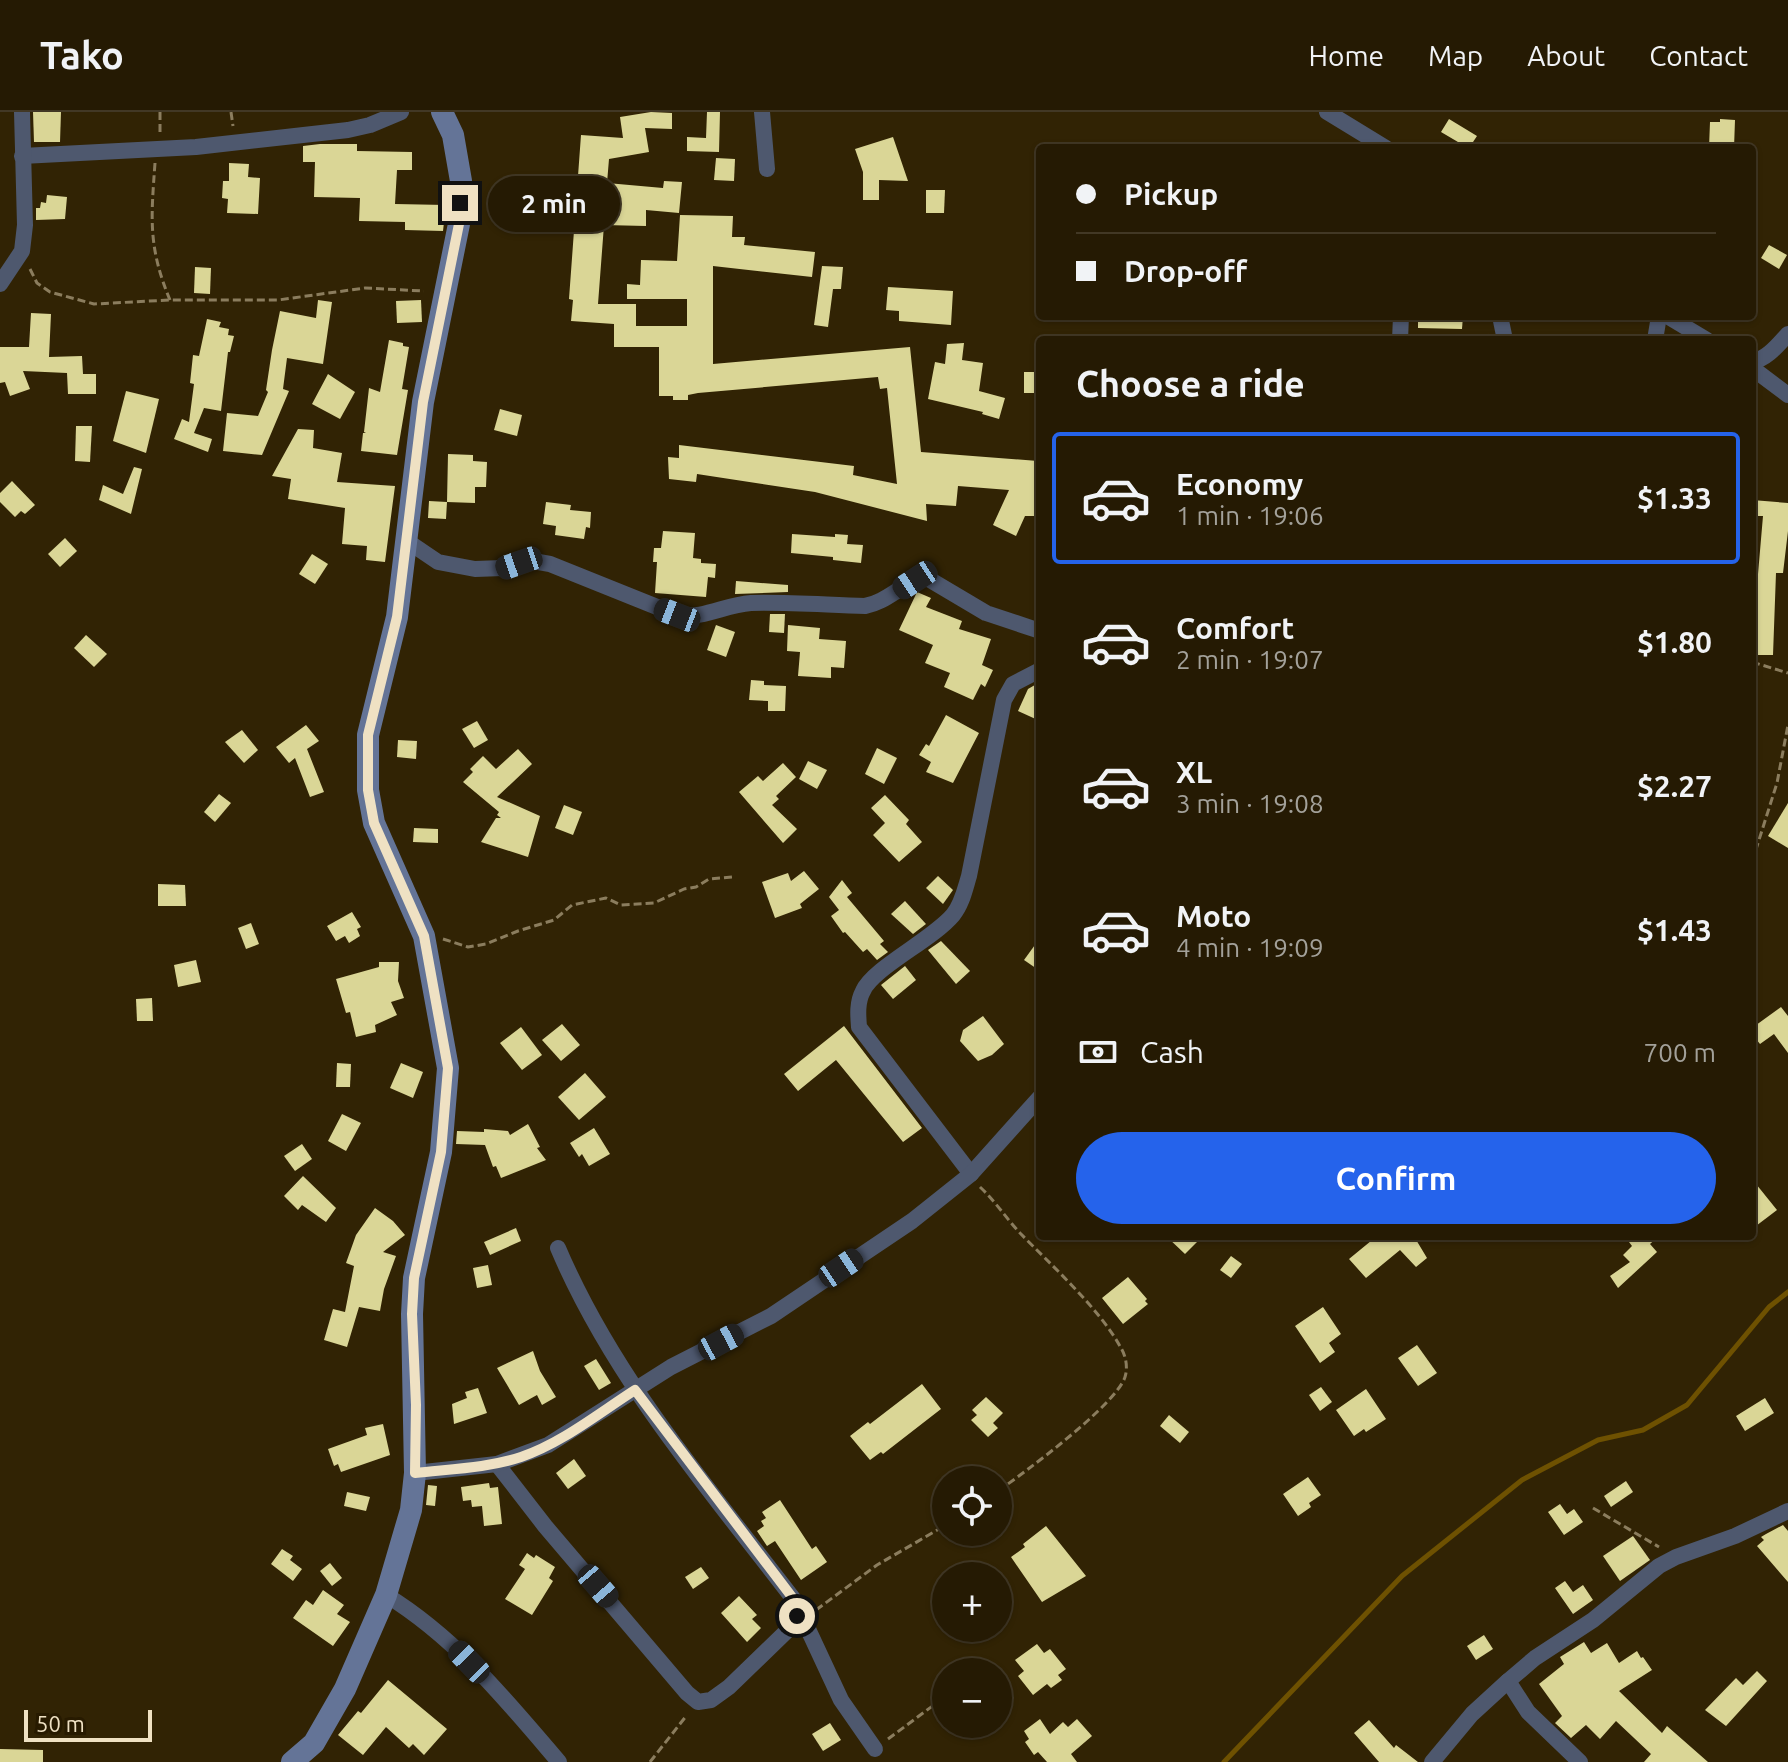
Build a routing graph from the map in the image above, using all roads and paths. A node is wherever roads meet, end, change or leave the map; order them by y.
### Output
1 (22, 112) edge
2 (401, 112) edge
3 (442, 112) edge
4 (762, 112) edge
5 (1327, 112) edge
6 (1379, 144) edge
7 (157, 150) junction
8 (22, 156) junction
9 (767, 169) dead end
10 (22, 251) junction
11 (0, 284) edge
12 (446, 293) junction
13 (170, 300) junction
14 (1674, 320) edge
15 (1788, 334) edge
16 (1700, 336) edge
17 (1756, 363) edge
18 (1756, 368) edge
19 (1788, 395) edge
20 (407, 541) junction
21 (1036, 630) edge
22 (1756, 663) edge
23 (1036, 672) edge
24 (1788, 673) edge
25 (1788, 725) edge
26 (1756, 849) edge
27 (733, 877) dead end
28 (424, 936) junction
29 (1036, 1102) edge
30 (970, 1176) junction
31 (558, 1248) dead end
32 (635, 1390) junction
33 (497, 1464) junction
34 (415, 1473) junction
35 (1012, 1480) edge
36 (1593, 1508) dead end
37 (1788, 1511) edge
38 (932, 1533) edge
39 (1676, 1557) junction
40 (386, 1595) junction
41 (797, 1614) junction
42 (1508, 1681) junction
43 (698, 1702) junction
44 (932, 1706) edge
45 (875, 1749) joint
46 (292, 1762) edge
47 (559, 1762) edge
48 (650, 1762) edge
49 (1432, 1762) edge
50 (1580, 1762) edge

1 - 8 street
2 - 7 street
3 - 12 street
4 - 9 street
5 - 6 street
7 - 8 street
7 - 13 path
8 - 10 street
10 - 11 street
10 - 13 path
12 - 13 path
12 - 20 street
14 - 16 street
15 - 17 street
18 - 19 street
20 - 21 street
20 - 28 street
22 - 24 path
23 - 30 street
25 - 26 path
27 - 28 path
28 - 34 street
29 - 30 street
30 - 32 street
30 - 35 path
31 - 32 street
32 - 33 street
32 - 41 street
33 - 34 street
33 - 43 street
34 - 40 street
36 - 39 path
37 - 39 street
38 - 41 path
39 - 42 street
40 - 46 street
40 - 47 street
41 - 43 street
41 - 45 street
42 - 49 street
42 - 50 street
43 - 48 path
44 - 45 path

